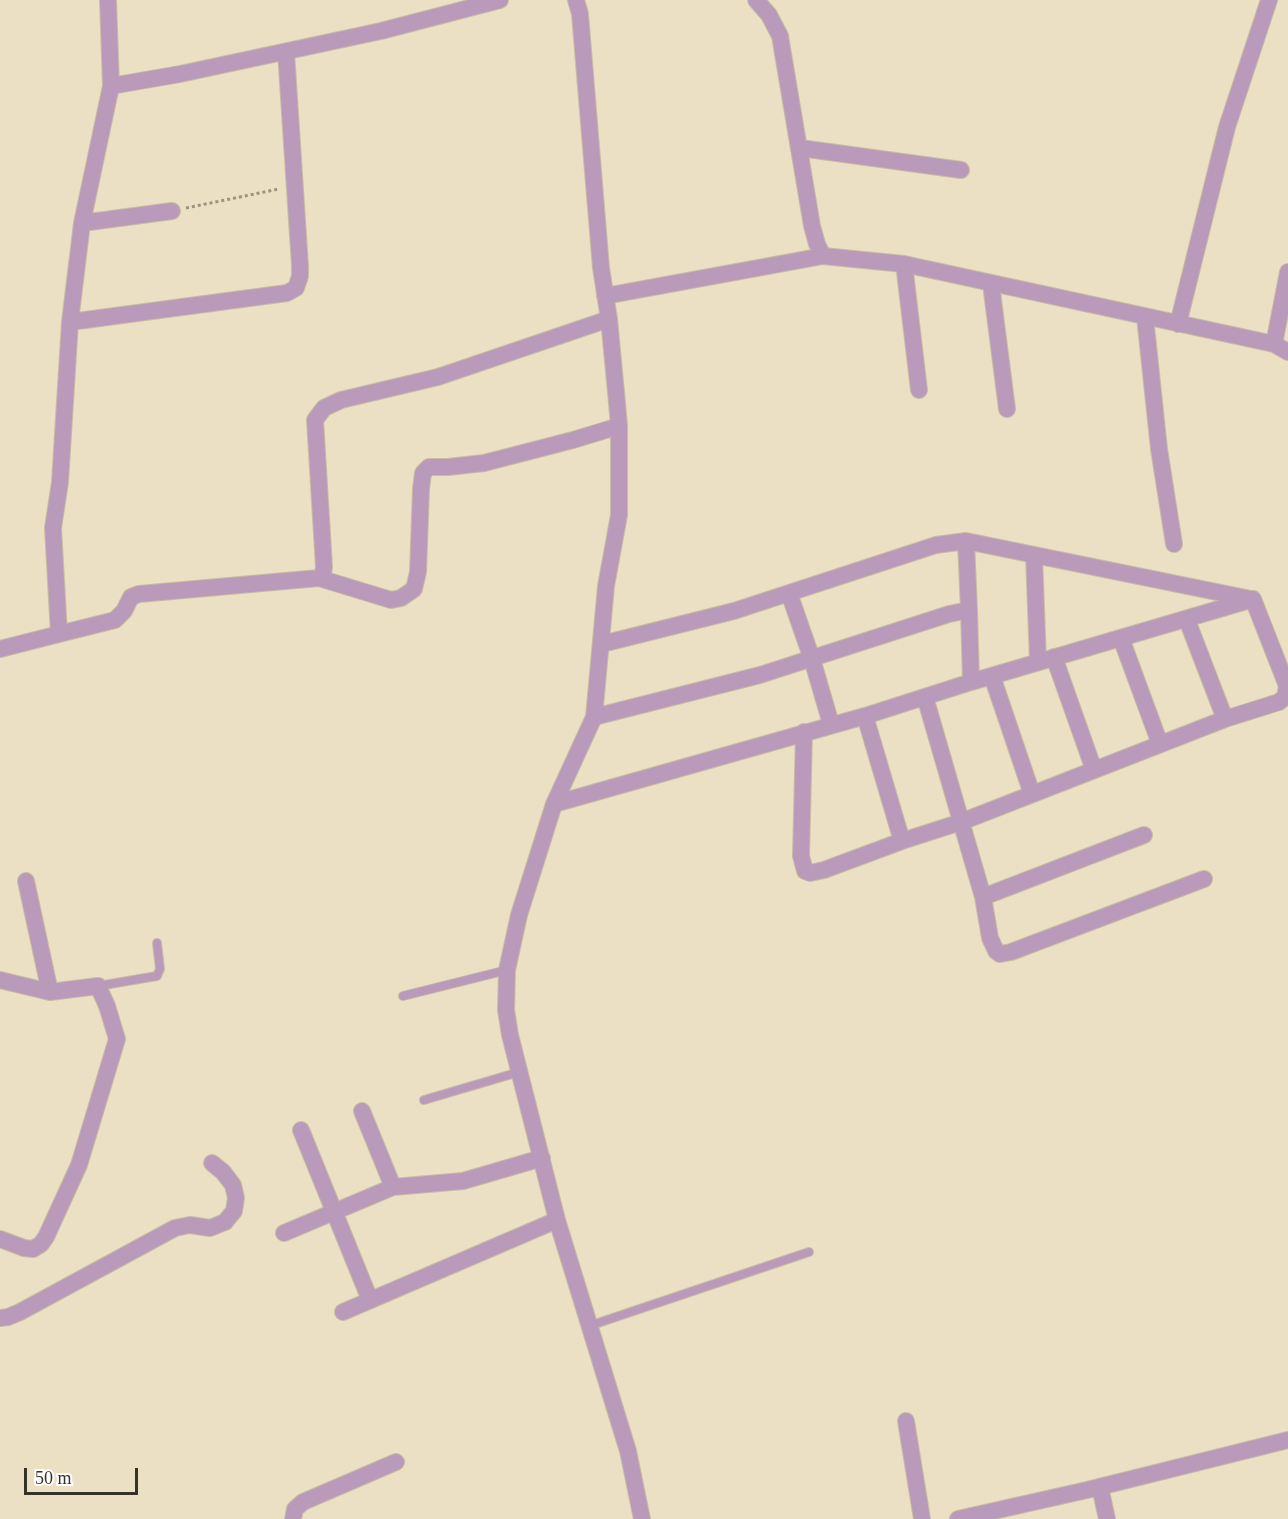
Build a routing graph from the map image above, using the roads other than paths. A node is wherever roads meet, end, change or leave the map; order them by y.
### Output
1 (108, 0) edge
2 (500, 0) edge
3 (576, 0) edge
4 (756, 0) edge
5 (1269, 0) edge
6 (286, 52) junction
7 (111, 86) junction
8 (800, 148) junction
9 (961, 170) dead end
10 (172, 211) road end
11 (82, 223) junction
12 (823, 256) junction
13 (904, 264) junction
14 (1288, 272) edge
15 (991, 284) junction
16 (605, 296) junction
17 (1145, 317) junction
18 (609, 319) junction
19 (70, 322) junction
20 (1178, 324) junction
21 (1281, 348) edge
22 (919, 390) dead end
23 (1007, 409) dead end
24 (619, 426) junction
25 (966, 541) junction
26 (1174, 544) dead end
27 (1034, 555) junction
28 (319, 578) junction
29 (789, 593) junction
30 (1253, 599) junction
31 (969, 610) junction
32 (1187, 620) junction
33 (59, 634) junction
34 (1121, 638) junction
35 (602, 644) junction
36 (0, 649) edge
37 (812, 659) junction
38 (1046, 660) junction
39 (992, 676) junction
40 (971, 682) junction
41 (926, 697) junction
42 (865, 716) junction
43 (594, 717) junction
44 (1225, 719) junction
45 (831, 724) junction
46 (804, 732) junction
47 (1160, 744) junction
48 (1094, 770) junction
49 (1032, 794) junction
50 (554, 804) junction
51 (961, 822) junction
52 (1144, 835) dead end
53 (902, 841) junction
54 (1204, 879) dead end
55 (26, 881) dead end
56 (983, 897) junction
57 (156, 943) dead end
58 (507, 970) junction
59 (0, 980) edge
60 (98, 986) junction
61 (50, 992) junction
62 (403, 996) dead end
63 (519, 1072) junction
64 (424, 1100) dead end
65 (362, 1111) dead end
66 (301, 1130) dead end
67 (542, 1158) junction
68 (212, 1163) dead end
69 (393, 1187) junction
70 (334, 1212) junction
71 (557, 1220) junction
72 (284, 1233) dead end
73 (0, 1239) edge
74 (809, 1252) dead end
75 (370, 1300) junction
76 (343, 1312) dead end
77 (0, 1318) edge
78 (588, 1326) junction
79 (906, 1420) dead end
80 (1288, 1440) edge
81 (396, 1462) dead end
82 (1100, 1487) junction
83 (293, 1519) edge
84 (642, 1519) edge
85 (922, 1519) edge
86 (958, 1519) edge
87 (1107, 1519) edge

1 - 7 street
2 - 6 street
3 - 16 street
4 - 8 street
5 - 20 street
6 - 7 street
6 - 19 street
7 - 11 street
8 - 9 street
8 - 12 street
10 - 11 street
11 - 19 street
12 - 13 street
12 - 16 street
13 - 15 street
13 - 22 street
14 - 21 street
15 - 17 street
15 - 23 street
16 - 18 street
17 - 20 street
17 - 26 street
18 - 24 street
18 - 28 street
19 - 33 street
20 - 21 street
24 - 28 street
24 - 35 street
25 - 27 street
25 - 29 street
25 - 31 street
27 - 30 street
27 - 38 street
28 - 33 street
29 - 35 street
29 - 37 street
30 - 32 street
30 - 44 street
31 - 37 street
31 - 40 street
32 - 34 street
32 - 44 street
33 - 36 street
34 - 38 street
34 - 47 street
35 - 43 street
37 - 43 street
37 - 45 street
38 - 39 street
38 - 48 street
39 - 40 street
39 - 49 street
40 - 41 street
41 - 42 street
41 - 51 street
42 - 45 street
42 - 53 street
43 - 50 street
44 - 47 street
45 - 46 street
46 - 50 street
46 - 53 street
47 - 48 street
48 - 49 street
49 - 51 street
50 - 58 street
51 - 53 street
51 - 56 street
52 - 56 street
54 - 56 street
55 - 61 street
57 - 60 lane
58 - 62 lane
58 - 63 street
59 - 61 street
60 - 61 street
60 - 73 street
63 - 64 lane
63 - 67 street
65 - 69 street
66 - 70 street
67 - 69 street
67 - 71 street
68 - 77 street
69 - 70 street
70 - 72 street
70 - 75 street
71 - 75 street
71 - 78 street
74 - 78 lane
75 - 76 street
78 - 84 street
79 - 85 street
80 - 82 street
81 - 83 street
82 - 86 street
82 - 87 street

